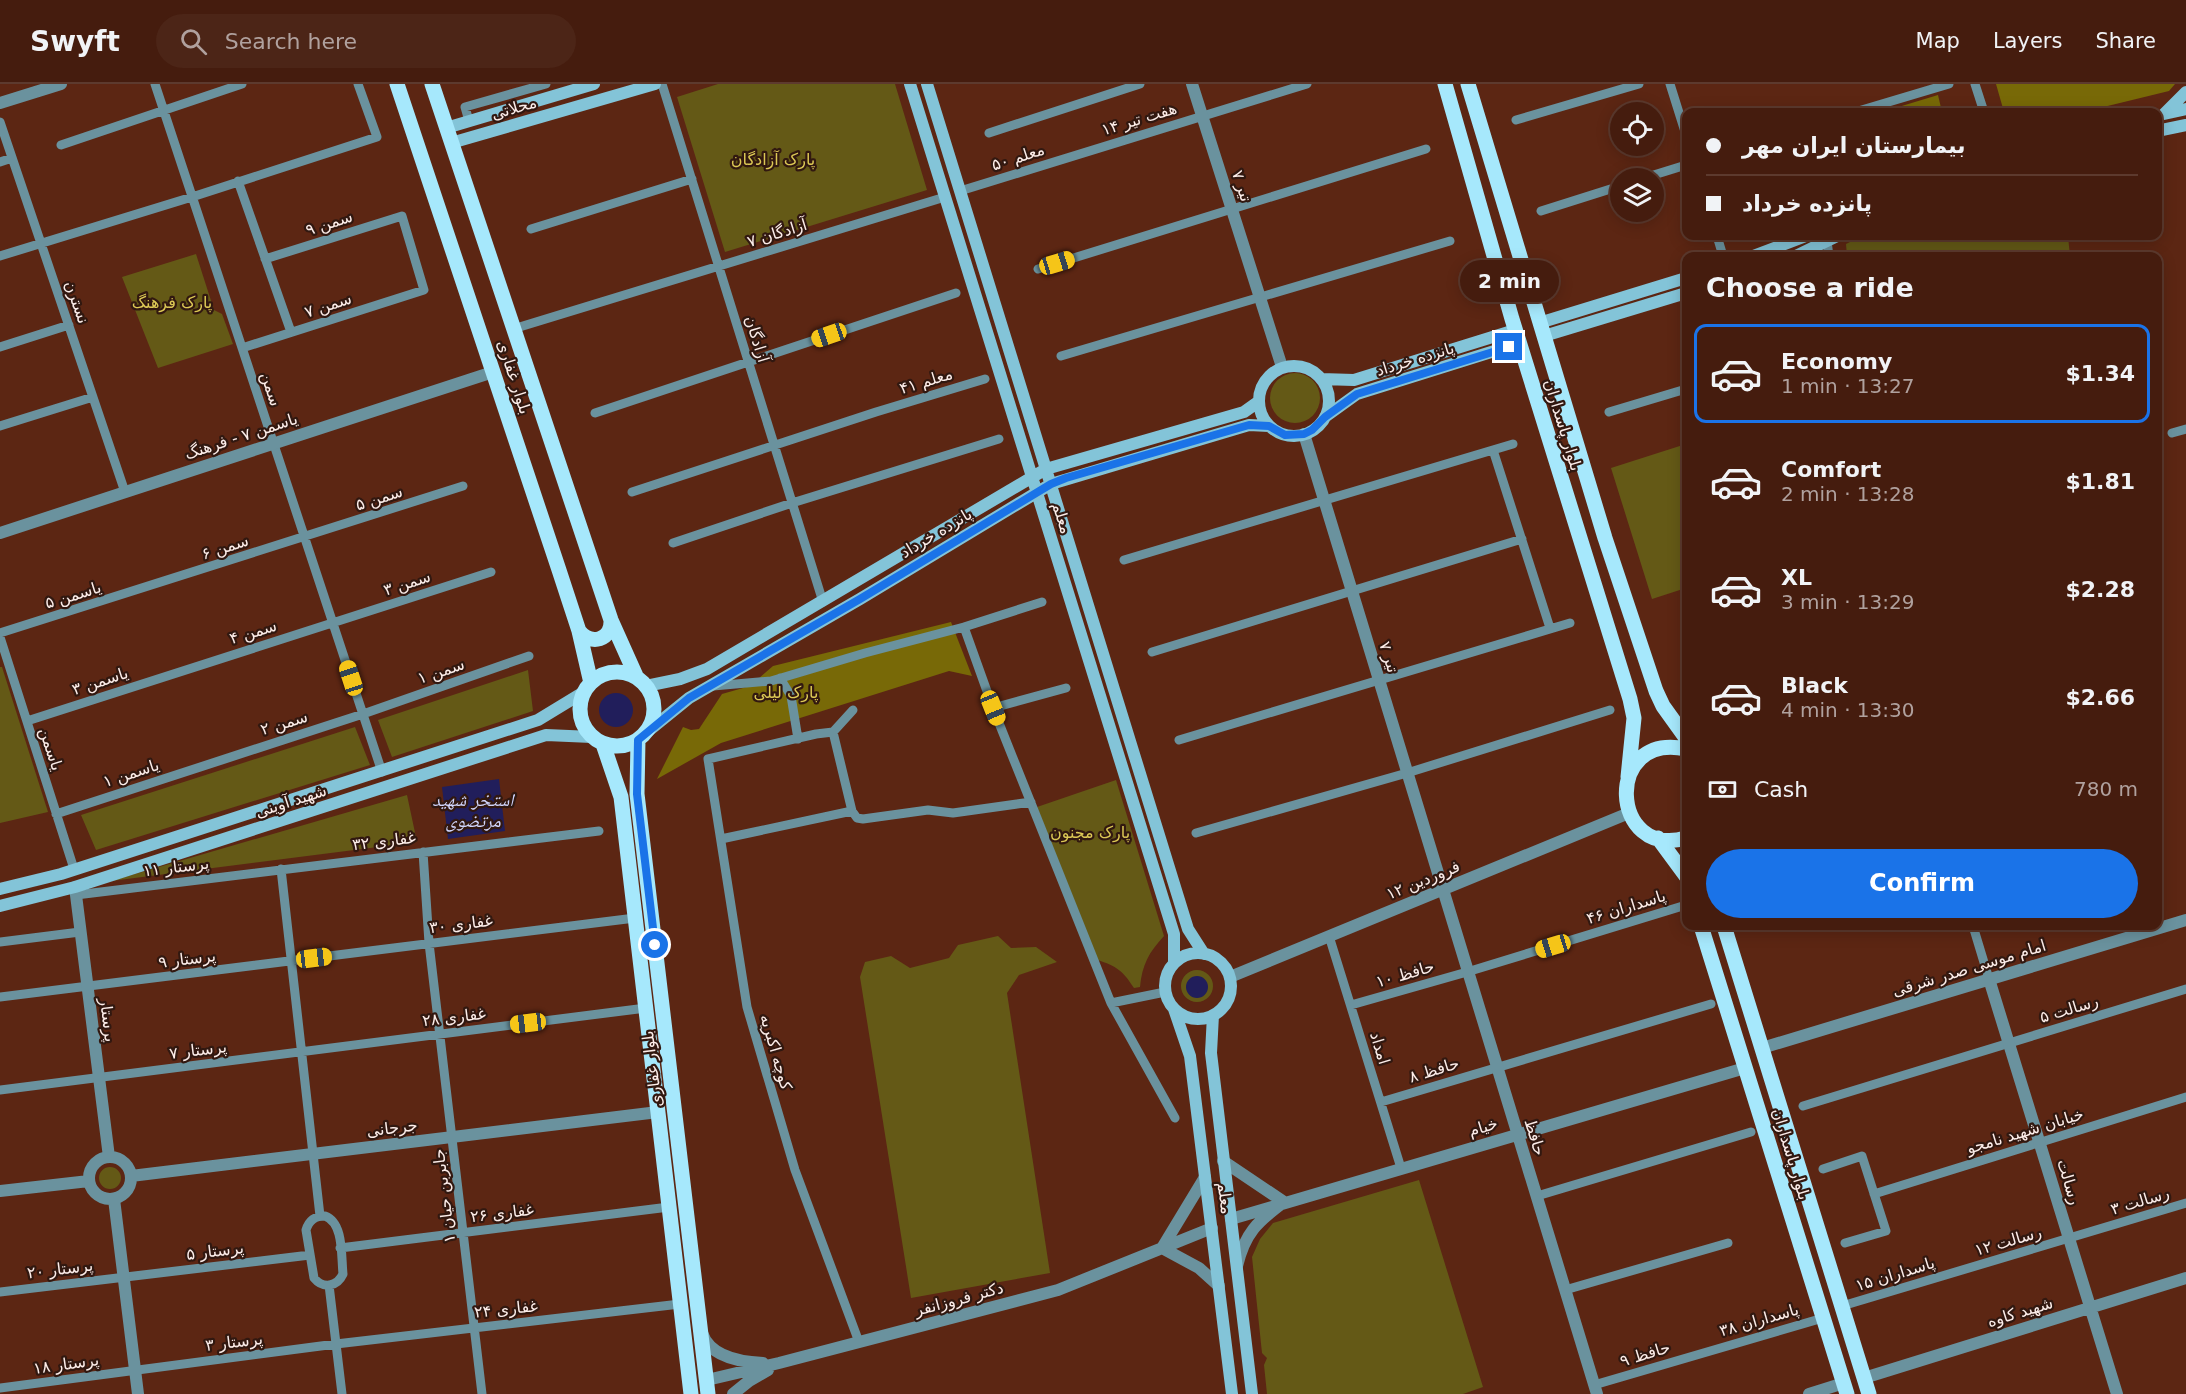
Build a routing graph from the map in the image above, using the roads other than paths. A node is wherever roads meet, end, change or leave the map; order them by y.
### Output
1 (61, 84) edge
2 (155, 84) edge
3 (242, 84) edge
4 (358, 84) edge
5 (397, 84) edge
6 (432, 84) edge
7 (546, 84) edge
8 (594, 84) edge
9 (655, 84) edge
10 (663, 84) edge
11 (910, 84) edge
12 (927, 84) edge
13 (1140, 84) edge
14 (1192, 84) edge
15 (1307, 84) edge
16 (1445, 84) edge
17 (1468, 84) edge
18 (1639, 84) edge
19 (1670, 84) edge
20 (1949, 84) edge
21 (1975, 84) edge
22 (567, 88) edge
23 (520, 91) junction
24 (2186, 92) edge
25 (0, 103) edge
26 (525, 104) junction
27 (1868, 108) edge
28 (1983, 108) edge
29 (2186, 109) edge
30 (164, 111) junction
31 (2162, 113) edge
32 (2162, 115) edge
33 (1202, 116) junction
34 (1516, 120) dead end
35 (469, 121) junction
36 (0, 122) edge
37 (1682, 122) edge
38 (2186, 125) edge
39 (446, 128) junction
40 (2163, 130) edge
41 (989, 133) dead end
42 (2186, 134) edge
43 (451, 143) junction
44 (60, 145) dead end
45 (1426, 149) dead end
46 (1085, 152) joint
47 (12, 158) junction
48 (0, 162) edge
49 (1682, 166) edge
50 (1664, 172) edge
51 (692, 179) junction
52 (238, 182) junction
53 (1610, 189) edge
54 (960, 191) junction
55 (192, 197) junction
56 (945, 197) junction
57 (1231, 209) junction
58 (1541, 211) dead end
59 (531, 229) dead end
60 (1795, 240) edge
61 (1828, 240) edge
62 (1450, 241) dead end
63 (41, 244) junction
64 (1764, 252) edge
65 (1804, 252) edge
66 (0, 256) edge
67 (265, 259) junction
68 (719, 266) junction
69 (1038, 269) dead end
70 (1682, 279) edge
71 (424, 290) joint
72 (956, 292) dead end
73 (1682, 294) edge
74 (1260, 298) junction
75 (69, 325) junction
76 (513, 329) junction
77 (1541, 329) junction
78 (291, 332) junction
79 (1517, 337) junction
80 (0, 346) edge
81 (242, 348) junction
82 (1061, 356) dead end
83 (749, 362) junction
84 (1282, 368) junction
85 (493, 372) junction
86 (984, 379) dead end
87 (1321, 379) junction
88 (1682, 390) edge
89 (93, 397) junction
90 (1258, 402) junction
91 (1609, 412) dead end
92 (595, 413) dead end
93 (1325, 417) junction
94 (0, 426) edge
95 (1269, 426) junction
96 (2186, 429) edge
97 (2172, 433) dead end
98 (1304, 434) junction
99 (999, 439) dead end
100 (273, 443) junction
101 (1513, 444) dead end
102 (774, 445) junction
103 (1493, 450) junction
104 (1046, 469) junction
105 (1032, 476) junction
106 (1051, 484) junction
107 (463, 486) dead end
108 (125, 492) junction
109 (632, 492) dead end
110 (1037, 493) junction
111 (1324, 501) junction
112 (792, 503) junction
113 (0, 533) edge
114 (304, 538) junction
115 (1522, 539) junction
116 (673, 543) dead end
117 (1124, 560) dead end
118 (491, 572) dead end
119 (156, 585) joint
120 (1352, 592) junction
121 (823, 602) junction
122 (1042, 603) dead end
123 (611, 620) junction
124 (332, 623) junction
125 (1570, 623) dead end
126 (964, 627) junction
127 (1550, 628) junction
128 (579, 631) junction
129 (0, 635) edge
130 (1152, 652) dead end
131 (529, 656) dead end
132 (183, 669) joint
133 (780, 678) junction
134 (1379, 680) junction
135 (642, 682) junction
136 (710, 686) junction
137 (588, 687) junction
138 (1066, 688) dead end
139 (993, 708) junction
140 (853, 710) dead end
141 (1611, 710) dead end
142 (363, 714) junction
143 (27, 721) junction
144 (833, 732) junction
145 (1682, 732) edge
146 (643, 736) junction
147 (798, 739) junction
148 (1179, 740) dead end
149 (597, 741) junction
150 (1682, 749) edge
151 (215, 761) joint
152 (382, 772) junction
153 (1407, 773) junction
154 (1628, 777) junction
155 (1031, 802) junction
156 (852, 811) junction
157 (1629, 813) junction
158 (56, 814) junction
159 (598, 831) dead end
160 (1196, 833) dead end
161 (1659, 838) junction
162 (1682, 838) edge
163 (721, 839) junction
164 (423, 852) junction
165 (74, 869) junction
166 (281, 869) junction
167 (1682, 870) edge
168 (0, 890) edge
169 (1442, 890) junction
170 (75, 891) junction
171 (0, 906) edge
172 (1682, 906) edge
173 (635, 918) junction
174 (2186, 920) edge
175 (2162, 927) edge
176 (1702, 930) edge
177 (1725, 930) edge
178 (1974, 930) edge
179 (2153, 930) edge
180 (80, 932) junction
181 (1329, 936) junction
182 (0, 942) edge
183 (429, 943) junction
184 (1204, 954) junction
185 (291, 961) junction
186 (1174, 963) junction
187 (1467, 972) junction
188 (1230, 977) junction
189 (1989, 979) junction
190 (87, 986) junction
191 (2186, 989) edge
192 (1166, 992) junction
193 (0, 997) edge
194 (1111, 1003) junction
195 (1711, 1004) dead end
196 (1351, 1005) junction
197 (646, 1008) junction
198 (1174, 1009) junction
199 (1213, 1015) junction
200 (440, 1034) junction
201 (2009, 1044) junction
202 (1762, 1048) junction
203 (301, 1053) junction
204 (1497, 1067) junction
205 (1745, 1068) junction
206 (99, 1077) junction
207 (0, 1090) edge
208 (2186, 1097) edge
209 (1381, 1102) junction
210 (1803, 1106) dead end
211 (658, 1112) junction
212 (1175, 1118) dead end
213 (1751, 1132) dead end
214 (1517, 1134) junction
215 (452, 1137) junction
216 (2039, 1142) junction
217 (313, 1154) junction
218 (109, 1158) junction
219 (1223, 1161) junction
220 (1401, 1168) junction
221 (1822, 1169) dead end
222 (131, 1176) junction
223 (1205, 1177) junction
224 (89, 1181) junction
225 (0, 1191) edge
226 (1874, 1194) junction
227 (1536, 1196) junction
228 (114, 1199) junction
229 (1284, 1202) junction
230 (2186, 1203) edge
231 (669, 1207) junction
232 (320, 1216) junction
233 (1231, 1219) junction
234 (1212, 1228) junction
235 (463, 1233) junction
236 (2069, 1238) junction
237 (1728, 1243) dead end
238 (1845, 1243) dead end
239 (340, 1248) junction
240 (1162, 1248) junction
241 (310, 1255) junction
242 (1236, 1268) junction
243 (1957, 1272) joint
244 (124, 1277) junction
245 (2186, 1278) edge
246 (329, 1285) junction
247 (1219, 1286) junction
248 (1565, 1290) junction
249 (0, 1292) edge
250 (680, 1304) junction
251 (1842, 1306) junction
252 (2090, 1308) junction
253 (1823, 1317) junction
254 (474, 1327) junction
255 (700, 1328) junction
256 (859, 1342) junction
257 (336, 1344) junction
258 (1704, 1352) joint
259 (779, 1363) junction
260 (135, 1370) junction
261 (1864, 1378) junction
262 (707, 1387) edge
263 (0, 1388) edge
264 (1845, 1389) edge
265 (1595, 1390) edge
266 (138, 1394) edge
267 (342, 1394) edge
268 (482, 1394) edge
269 (691, 1394) edge
270 (733, 1394) edge
271 (1232, 1394) edge
272 (1252, 1394) edge
273 (1809, 1394) edge
274 (1869, 1394) edge
275 (2117, 1394) edge

1 - 25 street
2 - 30 street, سمن
3 - 30 street
4 - 52 street
5 - 85 main road, بلوار غفاری
6 - 39 main road, بلوار غفاری
7 - 23 street
8 - 22 main road, محلاتی
9 - 43 main road, محلاتی
10 - 51 street, آزادگان
11 - 56 main road, معلم
12 - 54 main road, معلم
13 - 41 street
14 - 33 street, ۷ تیر
15 - 33 street, هفت تیر ۱۴
16 - 79 main road, بلوار پاسداران
17 - 77 main road, بلوار پاسداران
18 - 34 street
19 - 37 street
20 - 27 street
21 - 28 street
22 - 26 main road, محلاتی
23 - 26 street
23 - 35 street
24 - 31 main road
26 - 35 main road, محلاتی
29 - 32 main road
30 - 44 street
30 - 55 street, سمن
33 - 46 street, هفت تیر ۱۴
33 - 57 street, ۷ تیر
35 - 39 main road, محلاتی
36 - 47 street, نسترن
38 - 40 main road
39 - 43 main road, بلوار غفاری
40 - 42 main road
43 - 76 main road, بلوار غفاری
45 - 57 street
46 - 54 street, معلم ۵۰
47 - 48 street
47 - 63 street, نسترن
49 - 50 street
51 - 59 street
51 - 68 street, آزادگان
52 - 55 street
52 - 67 street
53 - 58 street
54 - 104 main road, معلم
55 - 63 street
55 - 81 street, سمن
56 - 68 street, آزادگان ۷
56 - 105 main road, معلم
57 - 69 street
57 - 74 street, ۷ تیر
60 - 64 main road
61 - 65 main road
62 - 74 street
63 - 66 street
63 - 75 street, نسترن
67 - 71 street, سمن ۹
67 - 78 street
68 - 76 street, آزادگان ۷
68 - 83 street, آزادگان
70 - 77 main road
71 - 78 street, سمن ۷
72 - 83 street
73 - 77 main road
74 - 82 street
74 - 84 street, ۷ تیر
75 - 80 street
75 - 89 street, نسترن
76 - 123 main road, بلوار غفاری
77 - 79 main road
77 - 145 main road, بلوار پاسداران
78 - 81 street, سمن ۷
79 - 87 main road, پانزده خرداد
79 - 93 main road, پانزده خرداد
79 - 154 main road, بلوار پاسداران
81 - 100 street, سمن
83 - 92 street
83 - 102 street, آزادگان
84 - 87 main road
84 - 90 main road
85 - 100 street, یاسمن ۷ - فرهنگ
85 - 128 main road, بلوار غفاری
86 - 102 street, معلم ۴۱
87 - 93 main road
88 - 91 street
89 - 94 street
89 - 108 street, نسترن
90 - 95 main road
90 - 104 main road, پانزده خرداد
93 - 98 main road
95 - 98 main road
95 - 106 main road, پانزده خرداد
96 - 97 street
98 - 111 street, ۷ تیر
99 - 112 street
100 - 108 street, یاسمن ۷ - فرهنگ
100 - 114 street, سمن
101 - 103 street
102 - 109 street, معلم ۴۱
102 - 112 street, آزادگان
103 - 111 street
103 - 115 street
104 - 105 main road, پانزده خرداد
104 - 106 main road, معلم
105 - 110 main road, معلم
105 - 121 main road, پانزده خرداد
106 - 110 main road, پانزده خرداد
106 - 184 main road, معلم
107 - 114 street, سمن ۵
108 - 113 street, یاسمن ۷ - فرهنگ
110 - 136 main road, پانزده خرداد
110 - 186 main road, معلم
111 - 117 street
111 - 120 street, ۷ تیر
112 - 116 street
112 - 121 street, آزادگان
114 - 119 street, سمن ۶
114 - 124 street, سمن
115 - 120 street
115 - 127 street
118 - 124 street, سمن ۳
119 - 129 street, یاسمن ۵
120 - 130 street
120 - 134 street, ۷ تیر
121 - 135 main road, پانزده خرداد
122 - 126 street
123 - 128 main road
123 - 135 main road, بلوار غفاری
124 - 132 street, سمن ۴
124 - 142 street, سمن
125 - 127 street
126 - 133 street
126 - 139 street
127 - 134 street
128 - 137 main road, بلوار غفاری
129 - 143 street, یاسمن
131 - 142 street, سمن ۱
132 - 143 street, یاسمن ۳
133 - 136 street
133 - 147 street
134 - 148 street
134 - 153 street, ۷ تیر
135 - 137 main road
135 - 146 main road
136 - 146 main road, پانزده خرداد
137 - 149 main road
137 - 152 main road, شهید آوینی
138 - 139 street
139 - 155 street
140 - 144 street
141 - 153 street
142 - 151 street, سمن ۲
142 - 152 street, سمن
143 - 158 street, یاسمن
144 - 147 street
144 - 156 street
146 - 149 main road
146 - 255 main road, بلوار غفاری
147 - 163 street, کوچه اکبریه
149 - 170 main road, شهید آوینی
149 - 173 main road, بلوار غفاری
150 - 154 main road
151 - 158 street, یاسمن ۱
152 - 165 main road, شهید آوینی
153 - 160 street
153 - 169 street, ۷ تیر
154 - 157 main road, بلوار پاسداران
155 - 156 street
155 - 194 street
156 - 163 street
157 - 161 main road
157 - 169 street, ۱۲ فروردین
158 - 165 street, یاسمن
159 - 164 street, غفاری ۳۲
161 - 162 main road
161 - 167 main road
163 - 256 street, کوچه اکبریه
164 - 166 street, غفاری ۳۲
164 - 183 street, جابربن حیان ۱
165 - 168 main road, شهید آوینی
166 - 170 street, پرستار ۱۱
166 - 185 street
169 - 181 street, ۱۲ فروردین
169 - 187 street, حافظ
170 - 171 main road, شهید آوینی
170 - 180 street, پرستار
172 - 187 street, پاسداران ۴۶
173 - 183 street, غفاری ۳۰
173 - 197 main road, بلوار غفاری
174 - 175 street, امام موسی صدر شرقی
176 - 205 main road, بلوار پاسداران
177 - 202 main road, بلوار پاسداران
178 - 189 street
179 - 189 street, امام موسی صدر شرقی
180 - 182 street
180 - 190 street, پرستار
181 - 188 street, ۱۲ فروردین
181 - 196 street, امداد
183 - 185 street, غفاری ۳۰
183 - 200 street, جابربن حیان ۱
184 - 186 main road
184 - 188 main road
185 - 190 street, پرستار ۹
185 - 203 street
186 - 192 main road
187 - 196 street, حافظ ۱۰
187 - 204 street, حافظ
188 - 199 main road
189 - 201 street, رسالت
189 - 202 street, امام موسی صدر شرقی
190 - 193 street, پرستار ۹
190 - 206 street, پرستار
191 - 201 street, رسالت ۵
192 - 194 street
192 - 198 main road
194 - 212 street
195 - 204 street, حافظ ۸
196 - 209 street, امداد
197 - 200 street, غفاری ۲۸
197 - 211 main road, بلوار غفاری
198 - 199 main road
198 - 223 main road, معلم
199 - 219 main road, معلم
200 - 203 street, غفاری ۲۸
200 - 215 street, جابربن حیان ۱
201 - 210 street, رسالت ۵
201 - 216 street, رسالت
202 - 251 main road, بلوار پاسداران
203 - 206 street, پرستار ۷
203 - 217 street
204 - 209 street, حافظ ۸
204 - 214 street, حافظ
205 - 214 street, خیام
205 - 253 main road, بلوار پاسداران
206 - 207 street, پرستار ۷
206 - 218 street, پرستار
208 - 216 street, خیابان شهید نامجو
209 - 220 street, امداد
211 - 215 street, جرجانی
211 - 231 main road, بلوار غفاری
213 - 227 street
214 - 220 street, خیام
214 - 227 street, حافظ
215 - 217 street, جرجانی
215 - 235 street, جابربن حیان ۱
216 - 226 street, خیابان شهید نامجو
216 - 236 street, رسالت
217 - 222 street, جرجانی
217 - 232 street
218 - 222 street
218 - 224 street
219 - 229 street
219 - 233 main road, معلم
220 - 229 street, خیام
221 - 226 street
222 - 228 street
223 - 234 main road, معلم
223 - 240 street
224 - 225 street
224 - 228 street
226 - 238 street
227 - 248 street, حافظ
228 - 244 street
229 - 233 street, خیام
229 - 242 street
230 - 236 street, رسالت ۳
231 - 235 street, غفاری ۲۶
231 - 250 main road, بلوار غفاری
232 - 239 street
232 - 241 street
233 - 242 main road, معلم
234 - 240 street, دکتر فروزانفر
234 - 247 main road, معلم
235 - 239 street, غفاری ۲۶
235 - 254 street, جابربن حیان ۱
236 - 243 street, رسالت ۱۲
236 - 252 street, رسالت
237 - 248 street
239 - 246 street
240 - 247 street
240 - 256 street, دکتر فروزانفر
241 - 244 street, پرستار ۵
241 - 246 street
242 - 272 main road, معلم
243 - 251 street, پاسداران ۱۵
244 - 249 street, پرستار ۲۰
244 - 260 street
245 - 252 street, شهید کاوه
246 - 257 street
247 - 271 main road, معلم
248 - 265 street, حافظ
250 - 254 street, غفاری ۲۴
250 - 269 main road, بلوار غفاری
251 - 261 main road, بلوار پاسداران
252 - 261 street, شهید کاوه
252 - 275 street, رسالت
253 - 258 street, پاسداران ۳۸
253 - 264 main road, بلوار پاسداران
254 - 257 street, غفاری ۲۴
254 - 268 street, جابربن حیان ۱
255 - 259 street
255 - 262 main road, بلوار غفاری
256 - 259 street, دکتر فروزانفر
257 - 260 street, پرستار ۳
257 - 267 street
258 - 265 street, حافظ ۹
259 - 262 street, دکتر فروزانفر
259 - 270 street
260 - 263 street, پرستار ۱۸
260 - 266 street
261 - 274 main road, بلوار پاسداران
264 - 273 street

